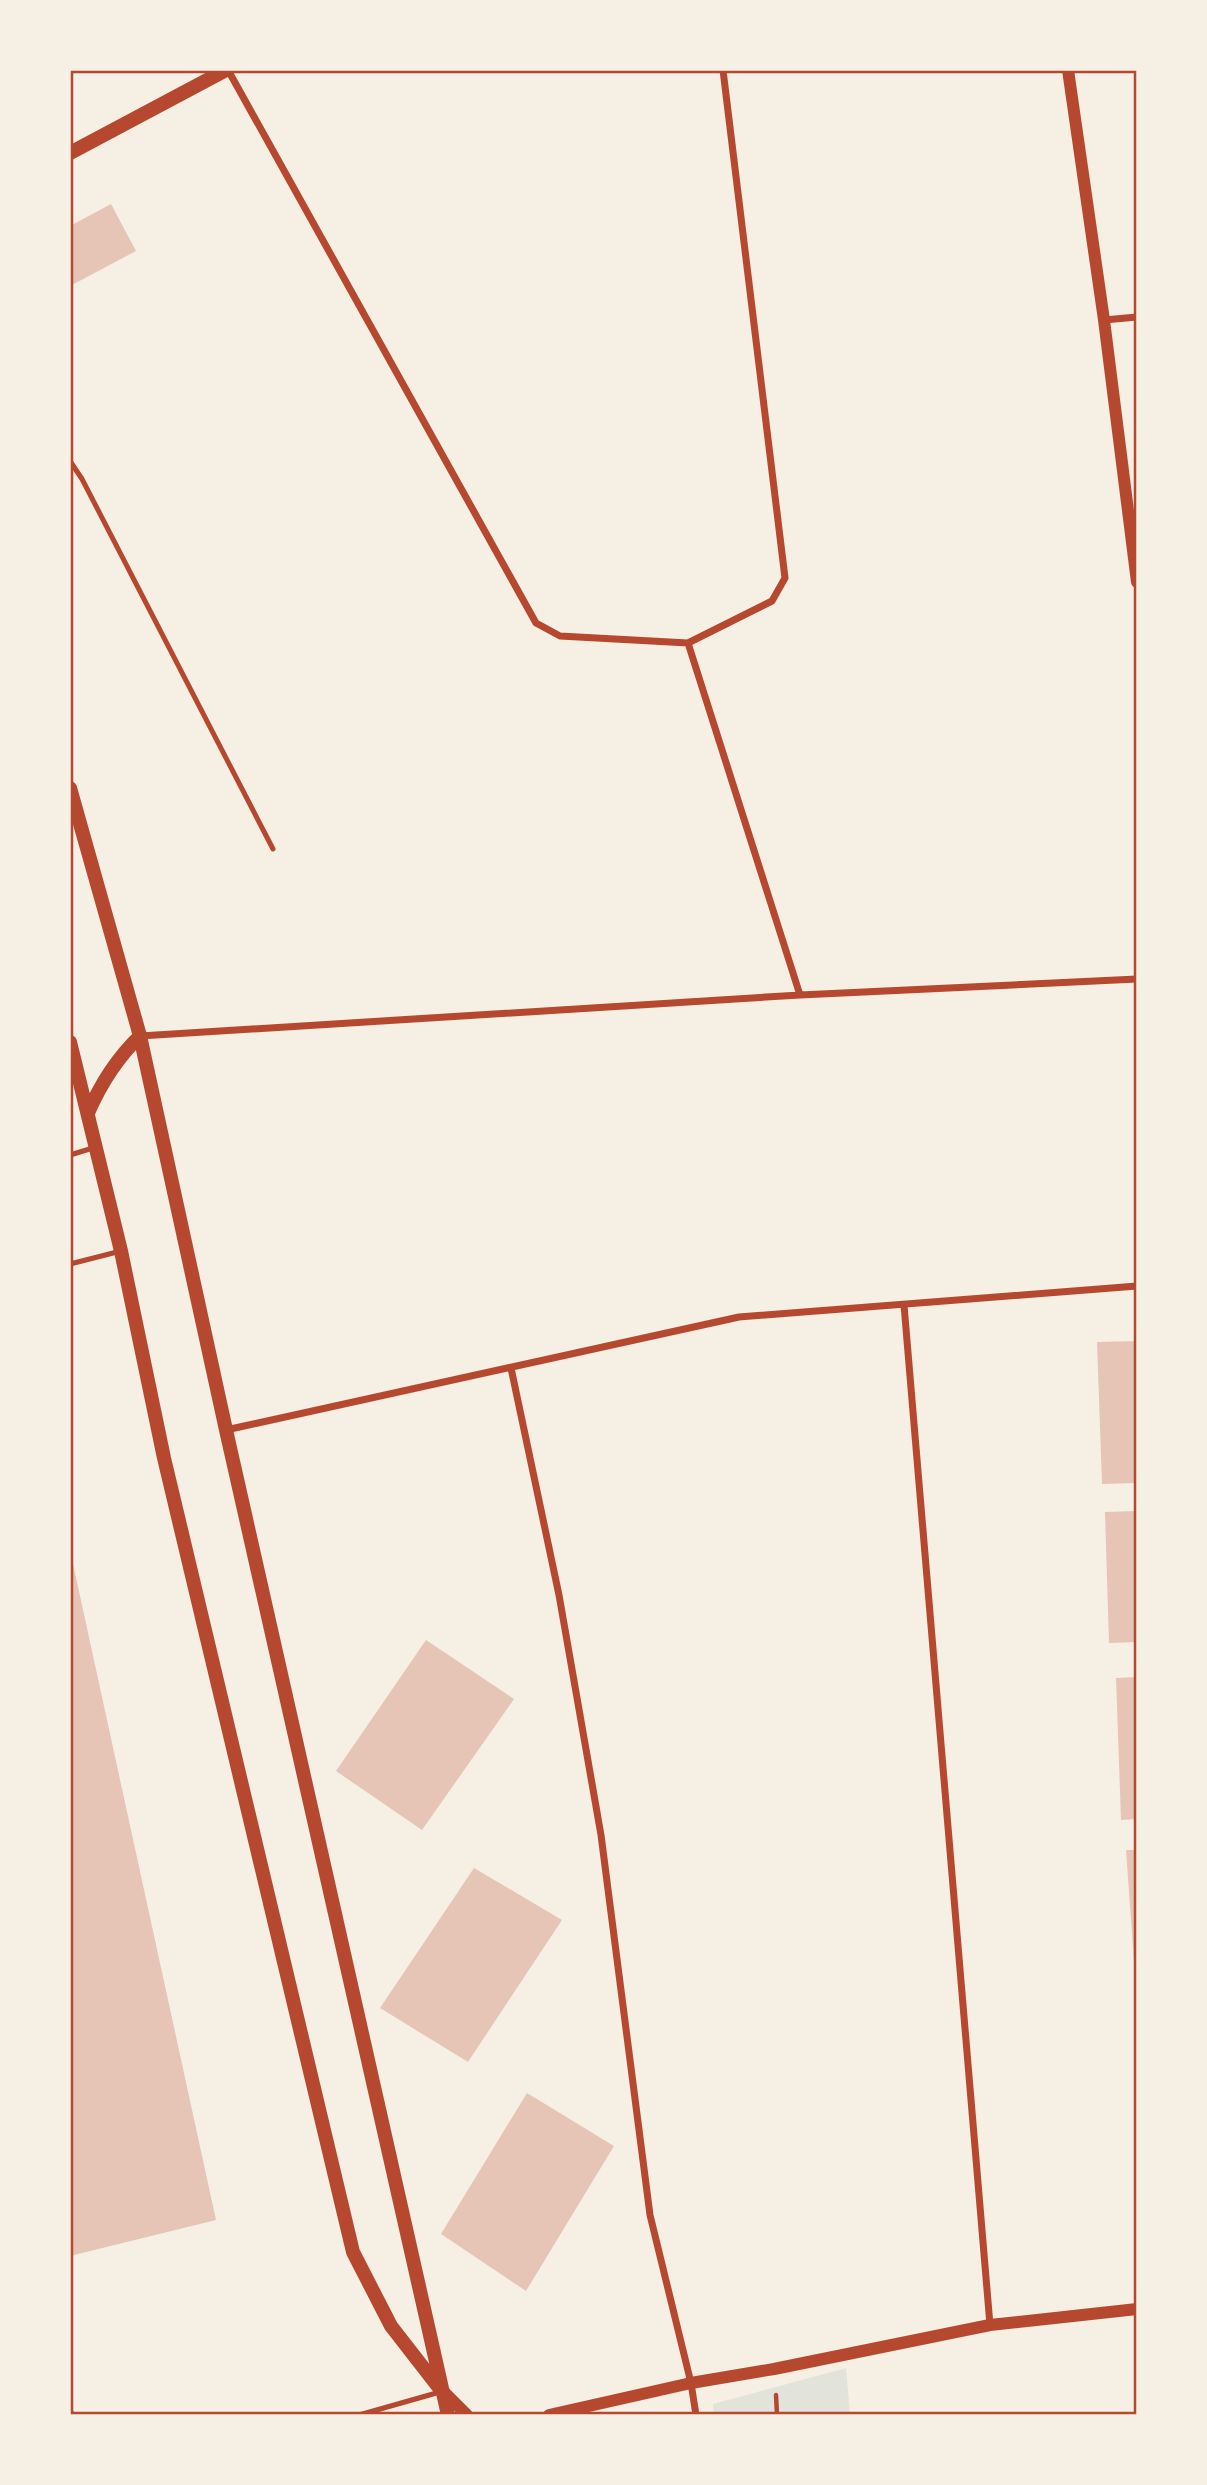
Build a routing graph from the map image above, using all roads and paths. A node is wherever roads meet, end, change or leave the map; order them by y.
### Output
1 (227, 70) edge
2 (723, 70) edge
3 (1068, 70) edge
4 (70, 153) edge
5 (1137, 317) edge
6 (1104, 320) junction
7 (70, 461) edge
8 (1137, 582) edge
9 (688, 643) junction
10 (70, 788) edge
11 (273, 849) dead end
12 (1137, 979) edge
13 (800, 995) junction
14 (141, 1036) junction
15 (70, 1042) edge
16 (88, 1113) junction
17 (96, 1148) junction
18 (70, 1155) edge
19 (121, 1251) junction
20 (70, 1264) edge
21 (1137, 1286) edge
22 (904, 1305) junction
23 (511, 1368) junction
24 (226, 1430) junction
25 (1137, 2309) edge
26 (990, 2325) junction
27 (691, 2384) junction
28 (443, 2391) junction
29 (70, 2409) edge
30 (72, 2415) edge
31 (359, 2415) edge
32 (448, 2415) edge
33 (467, 2415) edge
34 (549, 2415) edge
35 (696, 2415) edge

1 - 4 main road
1 - 9 street
2 - 9 street
3 - 6 street
5 - 6 street
6 - 8 street
7 - 11 lane
9 - 13 street
10 - 14 main road
12 - 13 street
13 - 14 street
14 - 16 main road
14 - 24 main road
15 - 16 main road
16 - 17 main road
17 - 18 lane
17 - 19 main road
19 - 20 lane
19 - 28 main road
21 - 22 street
22 - 23 street
22 - 26 street
23 - 24 street
23 - 27 street
24 - 28 main road
25 - 26 street
26 - 27 street
27 - 34 street
27 - 35 street
28 - 31 lane
28 - 32 main road
28 - 33 street
29 - 30 lane

